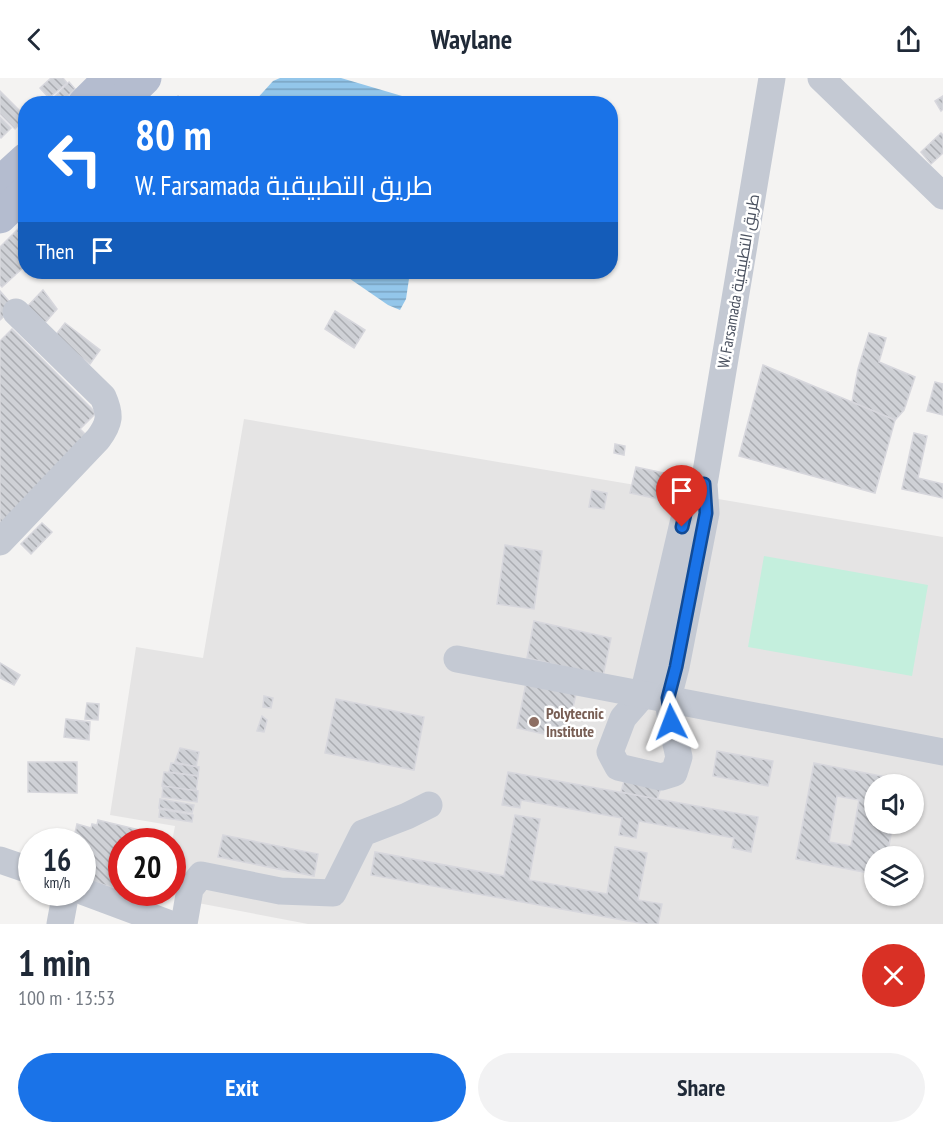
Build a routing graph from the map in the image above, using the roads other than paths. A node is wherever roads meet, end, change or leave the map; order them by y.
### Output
1 (821, 78) edge
2 (771, 81) edge
3 (125, 86) edge
4 (102, 96) edge
5 (18, 166) edge
6 (0, 183) edge
7 (943, 196) edge
8 (18, 200) edge
9 (0, 217) edge
10 (16, 312) dead end
11 (0, 542) edge
12 (458, 659) dead end
13 (656, 697) junction
14 (943, 752) edge
15 (429, 805) dead end
16 (0, 860) edge
17 (18, 866) edge
18 (96, 896) edge
19 (63, 906) edge
20 (60, 924) edge
21 (170, 924) edge
22 (184, 924) edge

1 - 7 street
2 - 13 street, W. Farsamada طريق التطبيقية
3 - 4 main road
5 - 6 main road
8 - 9 main road
10 - 11 street
12 - 13 street
13 - 14 street
15 - 22 street
16 - 17 street
18 - 21 street
19 - 20 street

